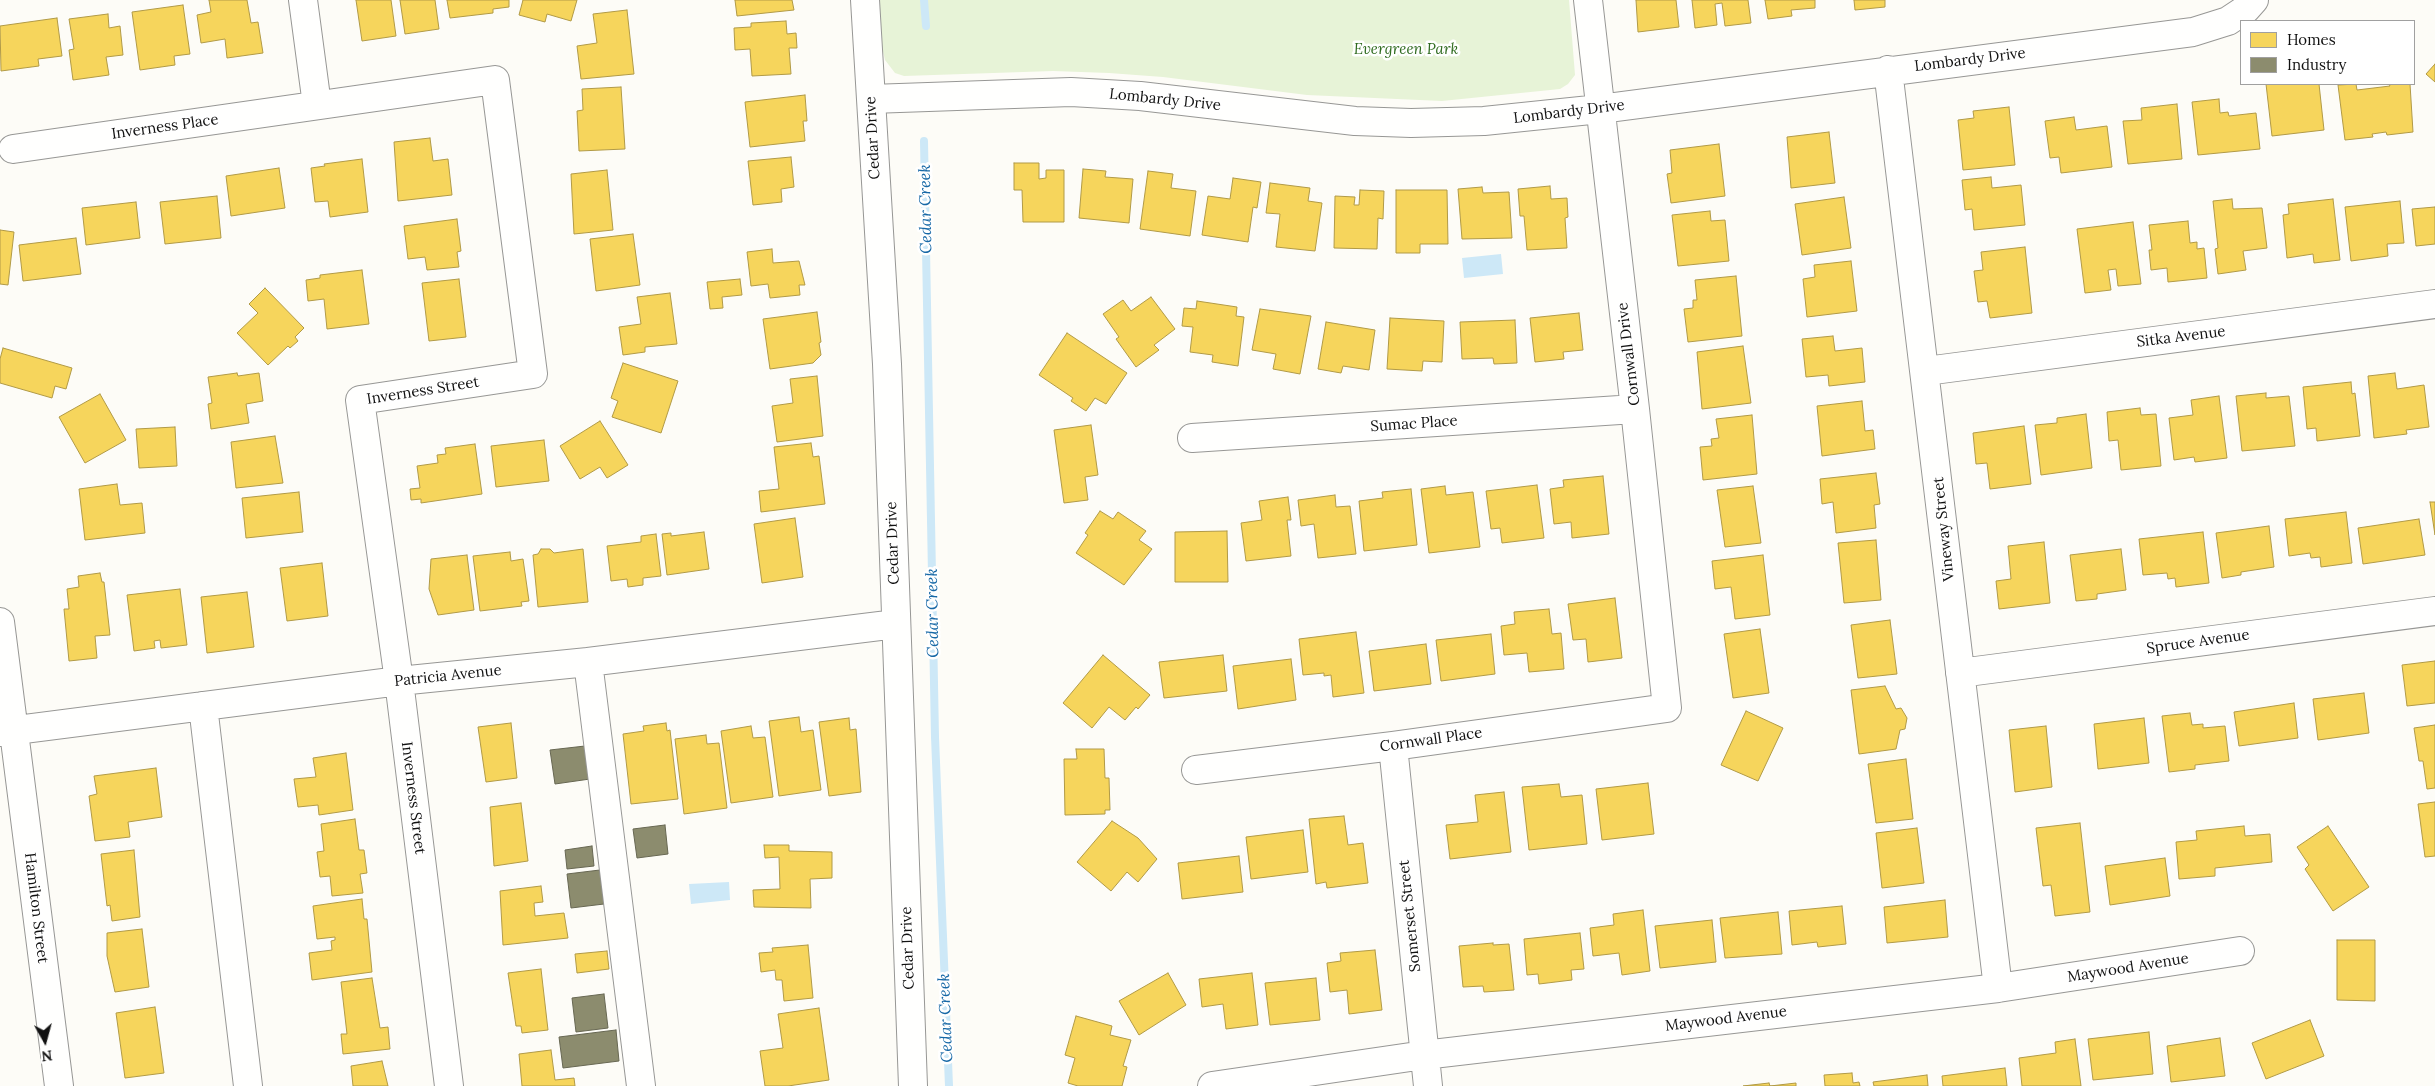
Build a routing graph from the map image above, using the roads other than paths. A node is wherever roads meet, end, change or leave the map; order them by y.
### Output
1 (303, 0) edge
2 (864, 0) edge
3 (1588, 0) edge
4 (2254, 0) edge
5 (1888, 70) junction
6 (871, 99) junction
7 (317, 105) junction
8 (1600, 108) junction
9 (13, 149) dead end
10 (2435, 304) edge
11 (1926, 371) junction
12 (1635, 409) junction
13 (1192, 438) dead end
14 (2435, 611) edge
15 (0, 622) edge
16 (896, 624) junction
17 (588, 662) junction
18 (1960, 674) junction
19 (399, 681) junction
20 (203, 706) junction
21 (1667, 708) joint
22 (6, 731) edge
23 (1393, 746) junction
24 (1196, 770) dead end
25 (2240, 951) dead end
26 (1998, 988) junction
27 (1424, 1055) junction
28 (59, 1086) edge
29 (248, 1086) edge
30 (449, 1086) edge
31 (641, 1086) edge
32 (913, 1086) edge
33 (1212, 1086) edge
34 (1428, 1086) edge

1 - 7 street
2 - 6 street, Cedar Drive
3 - 8 street, Cornwall Drive
4 - 5 street, Lombardy Drive
5 - 8 street, Lombardy Drive
5 - 11 street, Vineway Street
6 - 8 street, Lombardy Drive
6 - 16 street, Cedar Drive
7 - 9 street, Inverness Place
7 - 19 street, Inverness Street
8 - 12 street, Cornwall Drive
10 - 11 street, Sitka Avenue
11 - 18 street, Vineway Street
12 - 13 street, Sumac Place
12 - 21 street, Cornwall Drive
14 - 18 street, Spruce Avenue
15 - 22 street, Hamilton Street
16 - 17 street, Patricia Avenue
16 - 32 street, Cedar Drive
17 - 19 street, Patricia Avenue
17 - 31 street
18 - 26 street, Vineway Street
19 - 20 street, Patricia Avenue
19 - 30 street, Inverness Street
20 - 22 street, Patricia Avenue
20 - 29 street
21 - 23 street, Cornwall Place
22 - 28 street, Hamilton Street
23 - 24 street, Cornwall Place
23 - 27 street, Somerset Street
25 - 26 street, Maywood Avenue
26 - 27 street, Maywood Avenue
27 - 33 street, Maywood Avenue
27 - 34 street, Somerset Street

